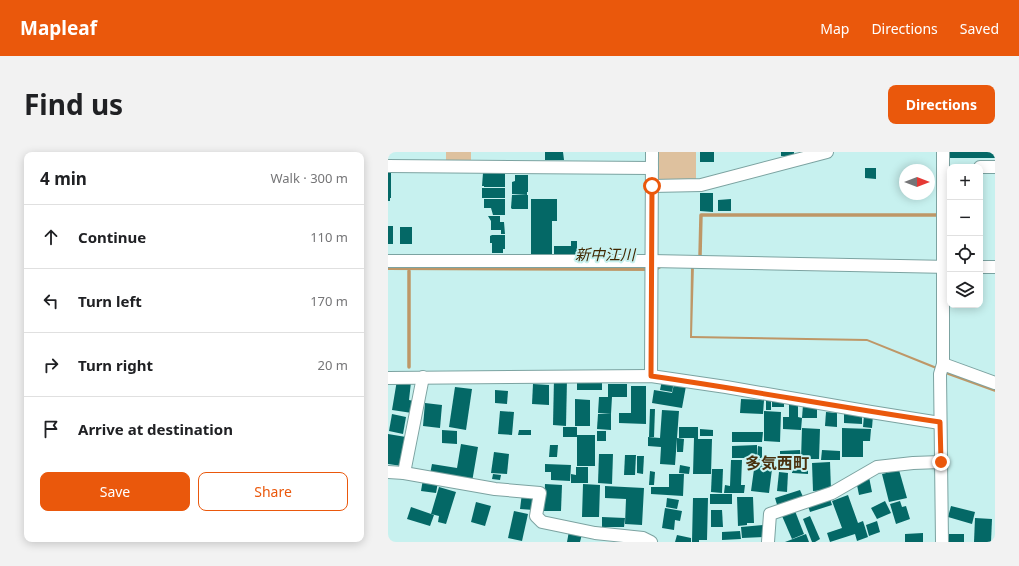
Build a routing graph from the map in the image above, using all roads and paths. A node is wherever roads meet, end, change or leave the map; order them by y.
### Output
1 (652, 152) edge
2 (827, 152) edge
3 (943, 152) edge
4 (388, 166) edge
5 (983, 167) edge
6 (995, 167) edge
7 (652, 168) junction
8 (946, 168) edge
9 (652, 186) junction
10 (388, 261) edge
11 (651, 266) junction
12 (946, 267) edge
13 (983, 267) edge
14 (995, 267) edge
15 (943, 364) junction
16 (651, 376) junction
17 (422, 377) junction
18 (388, 378) edge
19 (995, 383) edge
20 (940, 422) junction
21 (941, 462) junction
22 (388, 472) edge
23 (404, 473) junction
24 (593, 537) edge
25 (651, 542) edge
26 (768, 542) edge
27 (942, 542) edge

1 - 7 street
2 - 9 street
3 - 8 street
4 - 7 street
5 - 6 street
7 - 9 street
8 - 12 street
9 - 11 street
10 - 11 street
11 - 12 street
11 - 16 street
12 - 15 street
13 - 14 street
15 - 19 street
15 - 20 street
16 - 17 street
16 - 20 street
17 - 18 street
17 - 23 street
20 - 21 street
21 - 26 street
21 - 27 street
22 - 23 street
23 - 24 street
24 - 25 street

